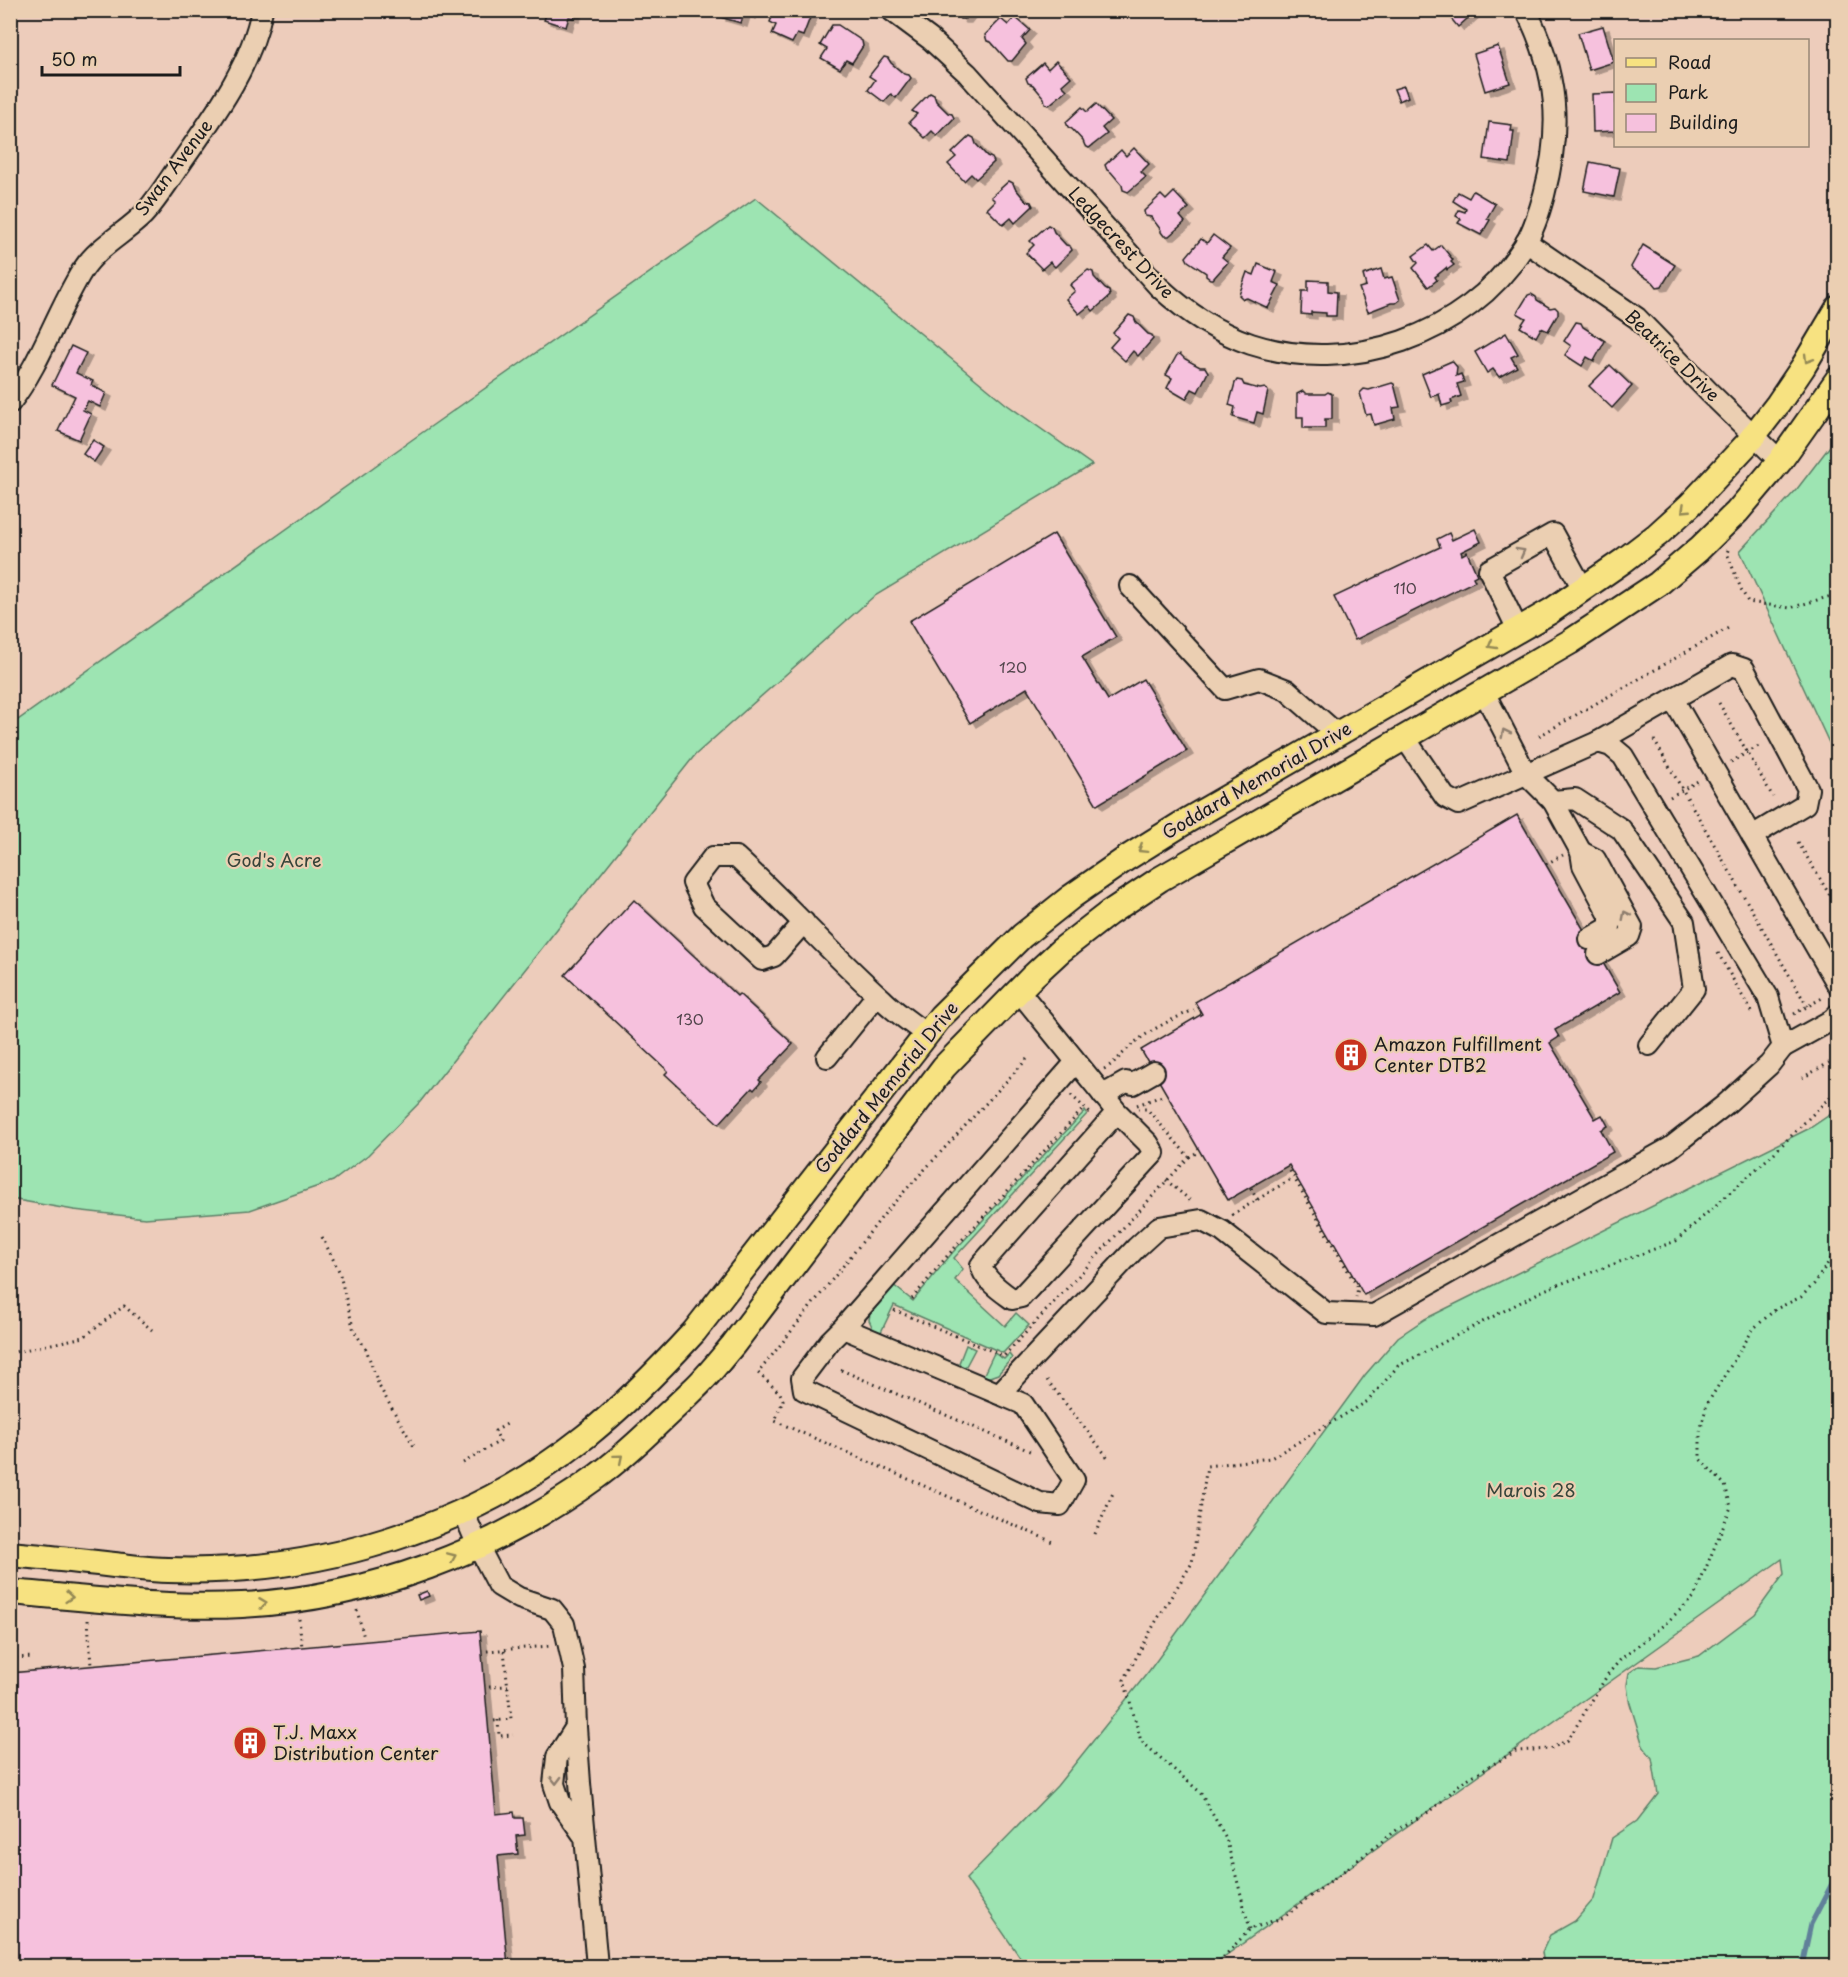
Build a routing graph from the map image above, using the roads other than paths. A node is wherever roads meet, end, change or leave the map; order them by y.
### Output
1 (262, 10) edge
2 (891, 10) edge
3 (1526, 10) edge
4 (1526, 242) junction
5 (1838, 308) edge
6 (1838, 379) edge
7 (10, 403) edge
8 (1754, 435) junction
9 (1780, 461) junction
10 (1130, 586) dead end
11 (1583, 589) junction
12 (1518, 630) junction
13 (1484, 692) junction
14 (1673, 699) junction
15 (1337, 734) junction
16 (1405, 738) junction
17 (1598, 742) junction
18 (1526, 774) junction
19 (1553, 801) junction
20 (1752, 836) junction
21 (804, 922) junction
22 (1594, 947) dead end
23 (1832, 990) edge
24 (1019, 991) junction
25 (877, 995) junction
26 (1838, 1014) edge
27 (927, 1035) junction
28 (1649, 1045) dead end
29 (1783, 1047) junction
30 (827, 1058) dead end
31 (1076, 1062) junction
32 (1151, 1066) dead end
33 (1103, 1095) junction
34 (1125, 1109) junction
35 (843, 1328) junction
36 (999, 1394) junction
37 (463, 1512) junction
38 (478, 1546) junction
39 (10, 1554) edge
40 (10, 1592) edge
41 (597, 1966) edge

1 - 7 street, Swan Avenue
2 - 4 street, Ledgecrest Drive
3 - 4 street, Ledgecrest Drive
4 - 8 street, Beatrice Drive
5 -> 8 main road, Goddard Memorial Drive
6 - 9 main road, Goddard Memorial Drive
8 - 9 street, Beatrice Drive
8 -> 11 main road, Goddard Memorial Drive
9 - 13 main road, Goddard Memorial Drive
10 - 15 street
11 - 12 main road, Goddard Memorial Drive
12 -> 11 street
12 -> 15 main road, Goddard Memorial Drive
13 - 16 main road, Goddard Memorial Drive
18 -> 13 street
14 - 17 street
14 - 20 street
14 - 20 street
15 -> 27 main road, Goddard Memorial Drive
16 - 18 street
16 - 24 main road, Goddard Memorial Drive
17 - 18 street
17 - 29 street
18 - 19 street
22 -> 19 street
19 - 28 street
20 - 23 street
21 - 21 street
21 - 25 street
24 - 31 street
38 -> 24 main road, Goddard Memorial Drive
25 - 27 street
25 - 30 street
26 - 29 street
27 - 37 main road, Goddard Memorial Drive
29 - 36 street
31 - 33 street
31 - 35 street
32 - 33 street
33 - 34 street
34 - 34 street
35 - 36 street
35 - 36 street
37 - 38 street
37 - 39 main road, Goddard Memorial Drive
40 -> 38 main road, Goddard Memorial Drive
38 - 41 street

